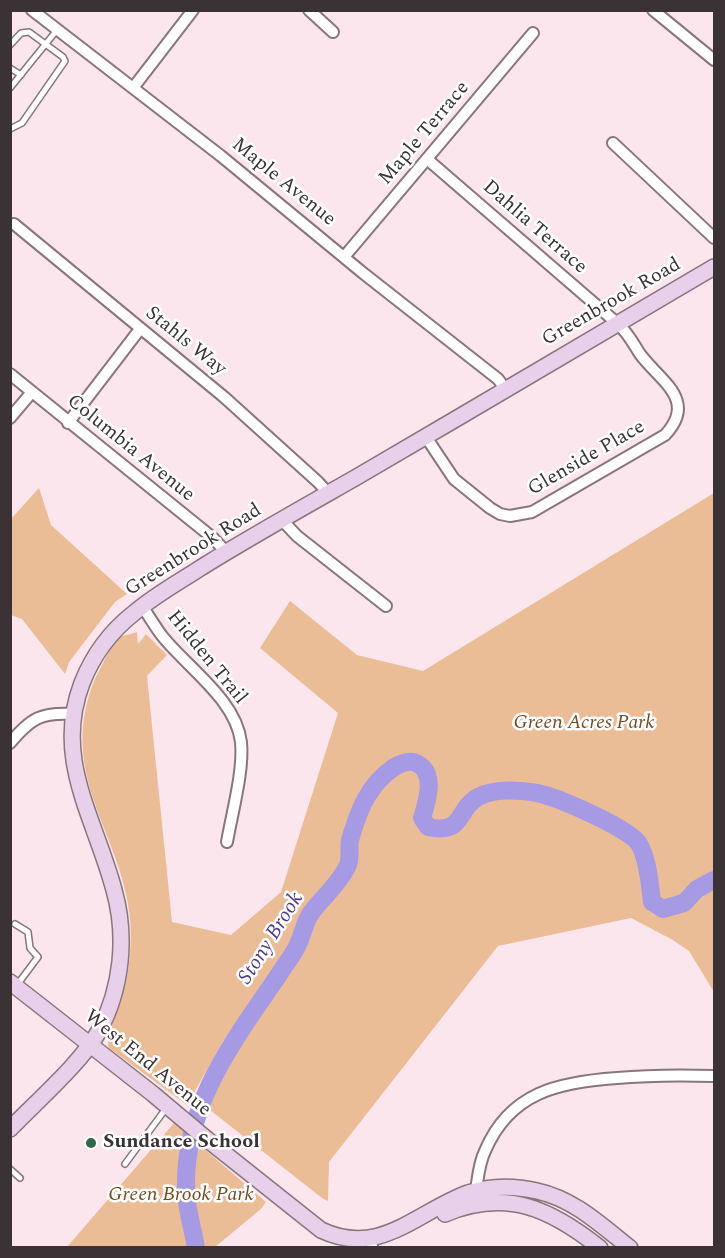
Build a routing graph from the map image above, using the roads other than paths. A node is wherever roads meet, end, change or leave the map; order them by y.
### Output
1 (32, 10) edge
2 (193, 10) edge
3 (309, 10) edge
4 (653, 10) edge
5 (57, 30) junction
6 (333, 32) dead end
7 (533, 33) dead end
8 (10, 45) edge
9 (46, 45) junction
10 (714, 60) edge
11 (10, 68) edge
12 (21, 75) junction
13 (10, 88) edge
14 (133, 88) junction
15 (10, 129) edge
16 (613, 143) dead end
17 (427, 159) junction
18 (14, 224) dead end
19 (714, 238) edge
20 (344, 257) junction
21 (714, 267) edge
22 (618, 324) junction
23 (140, 329) junction
24 (10, 374) edge
25 (506, 390) junction
26 (32, 392) junction
27 (10, 418) edge
28 (68, 423) junction
29 (426, 437) junction
30 (328, 493) junction
31 (282, 520) junction
32 (226, 552) junction
33 (142, 606) junction
34 (386, 606) dead end
35 (74, 714) junction
36 (15, 730) edge
37 (10, 743) edge
38 (227, 842) dead end
39 (15, 924) dead end
40 (12, 984) edge
41 (90, 1044) junction
42 (714, 1076) edge
43 (168, 1106) junction
44 (10, 1129) edge
45 (125, 1164) dead end
46 (10, 1168) edge
47 (20, 1178) dead end
48 (475, 1198) junction
49 (351, 1246) edge
50 (372, 1247) edge
51 (600, 1248) edge
52 (630, 1248) edge

1 - 5 street, Maple Avenue
2 - 14 street
3 - 6 street
4 - 10 street
5 - 9 lane
5 - 14 street, Maple Avenue
7 - 17 street, Maple Terrace
8 - 9 lane
9 - 12 lane
9 - 15 lane
11 - 12 lane
12 - 13 lane
14 - 20 street, Maple Avenue
16 - 19 street
17 - 20 street, Maple Terrace
17 - 22 street, Dahlia Terrace
18 - 23 street, Stahls Way
20 - 25 street, Maple Avenue
21 - 22 street, Greenbrook Road
22 - 25 street, Greenbrook Road
22 - 29 street, Glenside Place
23 - 28 street
23 - 30 street, Stahls Way
24 - 26 street, Columbia Avenue
25 - 29 street, Greenbrook Road
26 - 27 street
26 - 28 street, Columbia Avenue
28 - 32 street, Columbia Avenue
29 - 30 street, Greenbrook Road
30 - 31 street, Greenbrook Road
31 - 32 street, Greenbrook Road
31 - 34 street
32 - 33 street, Greenbrook Road
33 - 35 street, Greenbrook Road
33 - 38 street, Hidden Trail
35 - 36 street
35 - 41 street, Greenbrook Road
36 - 37 street
39 - 40 lane
40 - 41 street, West End Avenue
41 - 43 street, West End Avenue
41 - 44 street, Greenbrook Road
42 - 48 street
43 - 45 lane
43 - 49 street, West End Avenue
46 - 47 lane
48 - 50 street, West End Avenue
48 - 51 street, West End Avenue
48 - 52 street, West End Avenue
49 - 50 street, West End Avenue

